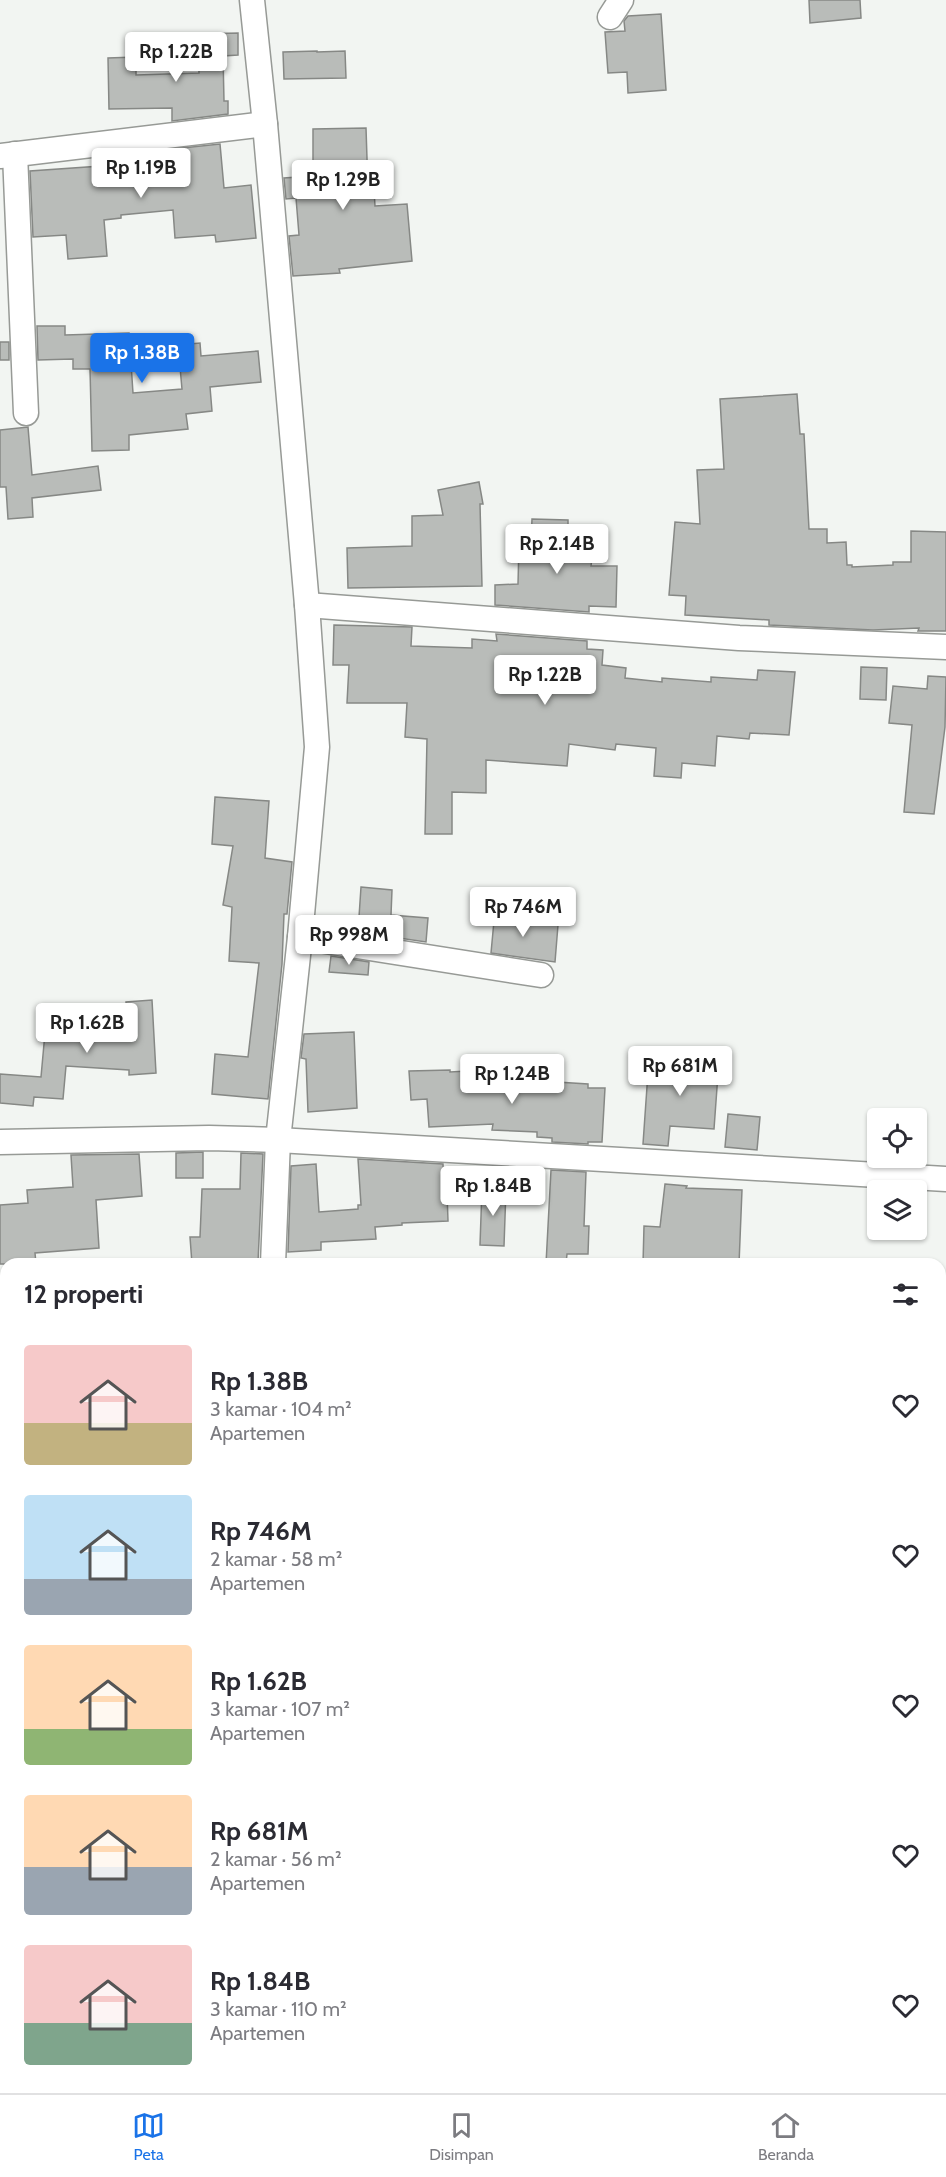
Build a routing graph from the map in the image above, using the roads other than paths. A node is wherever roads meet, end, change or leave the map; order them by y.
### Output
1 (252, 0) edge
2 (265, 124) junction
3 (7, 155) edge
4 (26, 413) dead end
5 (307, 605) junction
6 (946, 647) edge
7 (300, 937) junction
8 (541, 975) dead end
9 (278, 1140) junction
10 (0, 1142) edge
11 (946, 1179) edge
12 (273, 1258) edge

1 - 2 street
2 - 3 street
2 - 5 street
3 - 4 street
5 - 6 street
5 - 7 street
7 - 8 street
7 - 9 street
9 - 10 street
9 - 11 street
9 - 12 street

